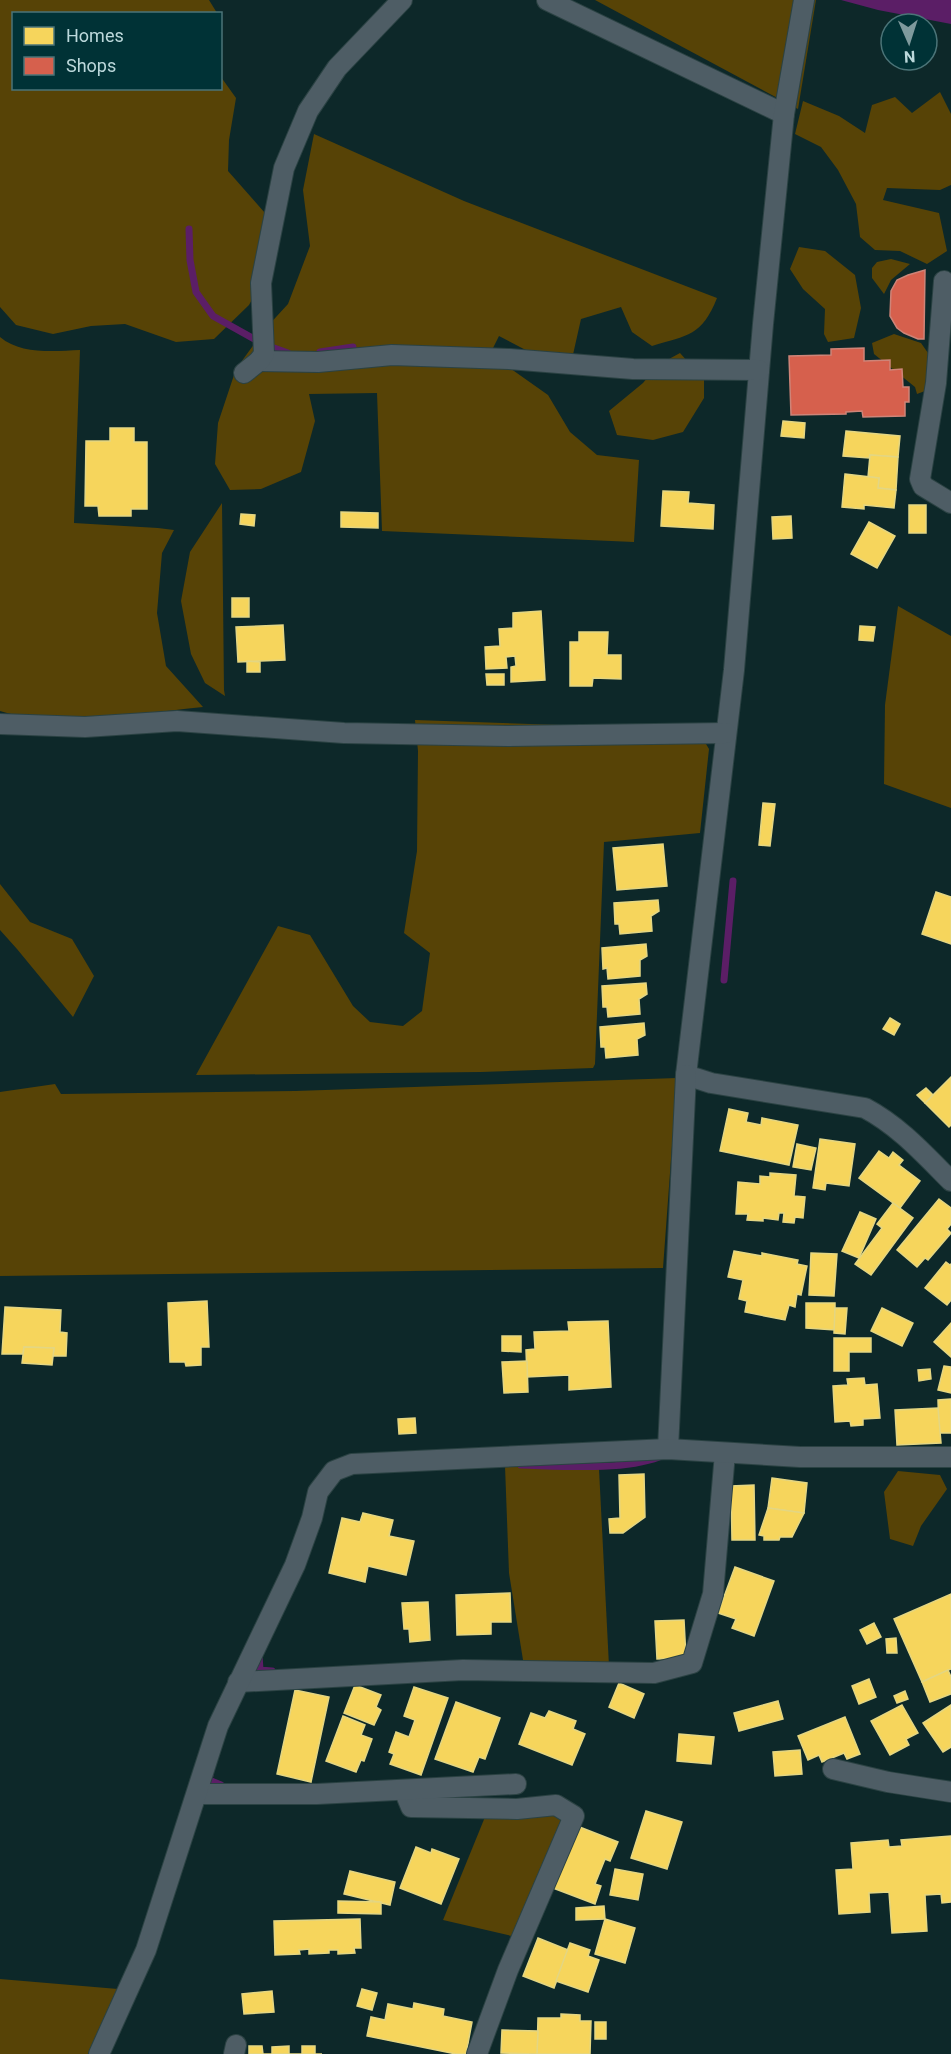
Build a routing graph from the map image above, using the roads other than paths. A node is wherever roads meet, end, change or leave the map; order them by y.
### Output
1 (402, 0) edge
2 (547, 0) edge
3 (804, 0) edge
4 (784, 114) junction
5 (944, 281) dead end
6 (759, 370) junction
7 (951, 503) edge
8 (0, 724) edge
9 (726, 733) junction
10 (686, 1074) junction
11 (951, 1181) edge
12 (668, 1449) junction
13 (725, 1453) junction
14 (951, 1457) edge
15 (238, 1682) junction
16 (833, 1769) dead end
17 (516, 1784) dead end
18 (404, 1790) junction
19 (951, 1792) edge
20 (198, 1794) junction
21 (99, 2054) edge
22 (477, 2054) edge

1 - 6 street
2 - 4 street
3 - 4 street
4 - 6 street
5 - 7 street
6 - 9 street
8 - 9 street
9 - 10 street
10 - 11 street
10 - 12 street
12 - 13 street
12 - 15 street
13 - 14 street
13 - 15 street
15 - 20 street
16 - 19 street
17 - 18 street
18 - 20 street
18 - 22 street
20 - 21 street

